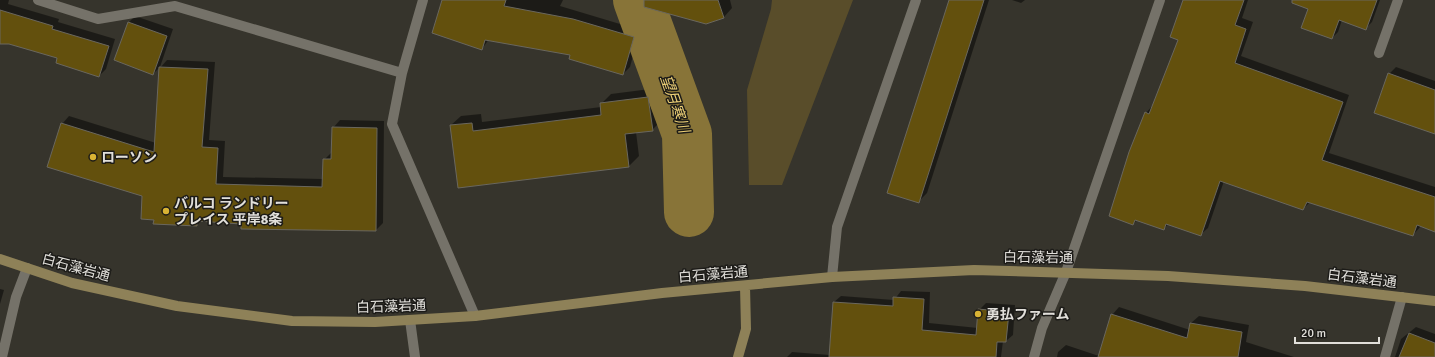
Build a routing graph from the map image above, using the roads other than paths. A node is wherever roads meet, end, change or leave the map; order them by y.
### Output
1 (38, 0) edge
2 (423, 0) edge
3 (916, 0) edge
4 (1160, 0) edge
5 (1398, 0) edge
6 (1379, 53) dead end
7 (402, 73) junction
8 (0, 259) edge
9 (27, 268) junction
10 (1066, 272) junction
11 (832, 277) junction
12 (746, 286) junction
13 (1402, 297) junction
14 (1435, 300) edge
15 (475, 316) junction
16 (410, 320) junction
17 (2, 357) edge
18 (414, 357) edge
19 (738, 357) edge
20 (1034, 357) edge
21 (1385, 357) edge

1 - 7 street
2 - 7 street
3 - 11 street
4 - 10 street
5 - 6 street
7 - 15 street
8 - 9 main road, 白石藻岩通
9 - 16 main road, 白石藻岩通
9 - 17 street
10 - 11 main road, 白石藻岩通
10 - 13 main road, 白石藻岩通
10 - 20 street
11 - 12 main road, 白石藻岩通
12 - 15 main road, 白石藻岩通
12 - 19 main road
13 - 14 main road, 白石藻岩通
13 - 21 street
15 - 16 main road, 白石藻岩通
16 - 18 street

